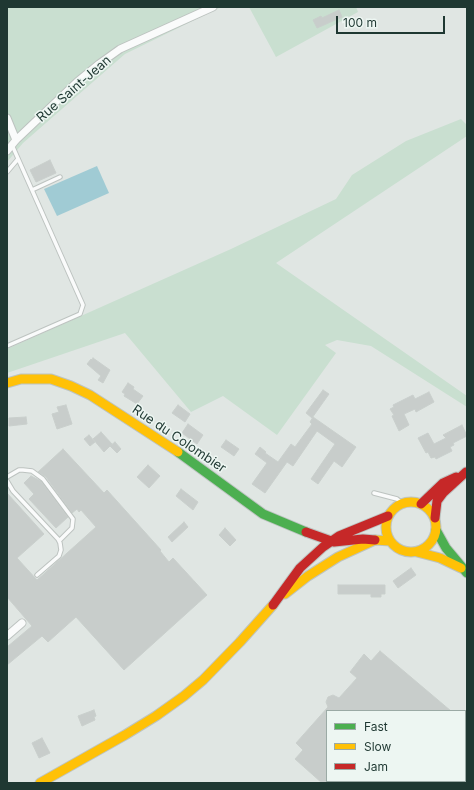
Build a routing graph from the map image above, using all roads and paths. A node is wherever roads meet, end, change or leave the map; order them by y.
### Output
1 (213, 7) edge
2 (7, 118) edge
3 (14, 142) junction
4 (7, 151) edge
5 (18, 159) junction
6 (7, 172) edge
7 (60, 177) dead end
8 (32, 190) junction
9 (7, 346) edge
10 (7, 383) edge
11 (466, 471) edge
12 (7, 477) edge
13 (7, 481) edge
14 (374, 493) dead end
15 (402, 503) junction
16 (421, 504) junction
17 (388, 516) junction
18 (435, 518) junction
19 (436, 530) junction
20 (375, 540) junction
21 (59, 541) junction
22 (331, 541) junction
23 (390, 541) junction
24 (417, 552) junction
25 (465, 571) edge
26 (37, 575) dead end
27 (276, 602) junction
28 (22, 623) dead end
29 (7, 636) edge
30 (40, 783) edge

1 - 3 street, Rue Saint-Jean
2 - 3 street
3 - 4 street, Rue Saint-Jean
3 - 5 lane
5 - 6 lane
5 - 8 lane
7 - 8 lane
8 - 9 lane
10 - 22 street, Rue du Colombier
11 - 16 street
11 - 18 street
12 - 21 lane
13 - 21 lane
14 - 15 lane
15 - 16 street
15 - 17 street
16 - 18 street
17 - 22 street
17 - 23 street
18 - 19 street
19 - 24 street
19 - 25 street
20 - 22 street
20 - 23 street
20 - 27 street
21 - 26 lane
22 - 27 street
23 - 24 street
24 - 25 street
27 - 30 street
28 - 29 street

